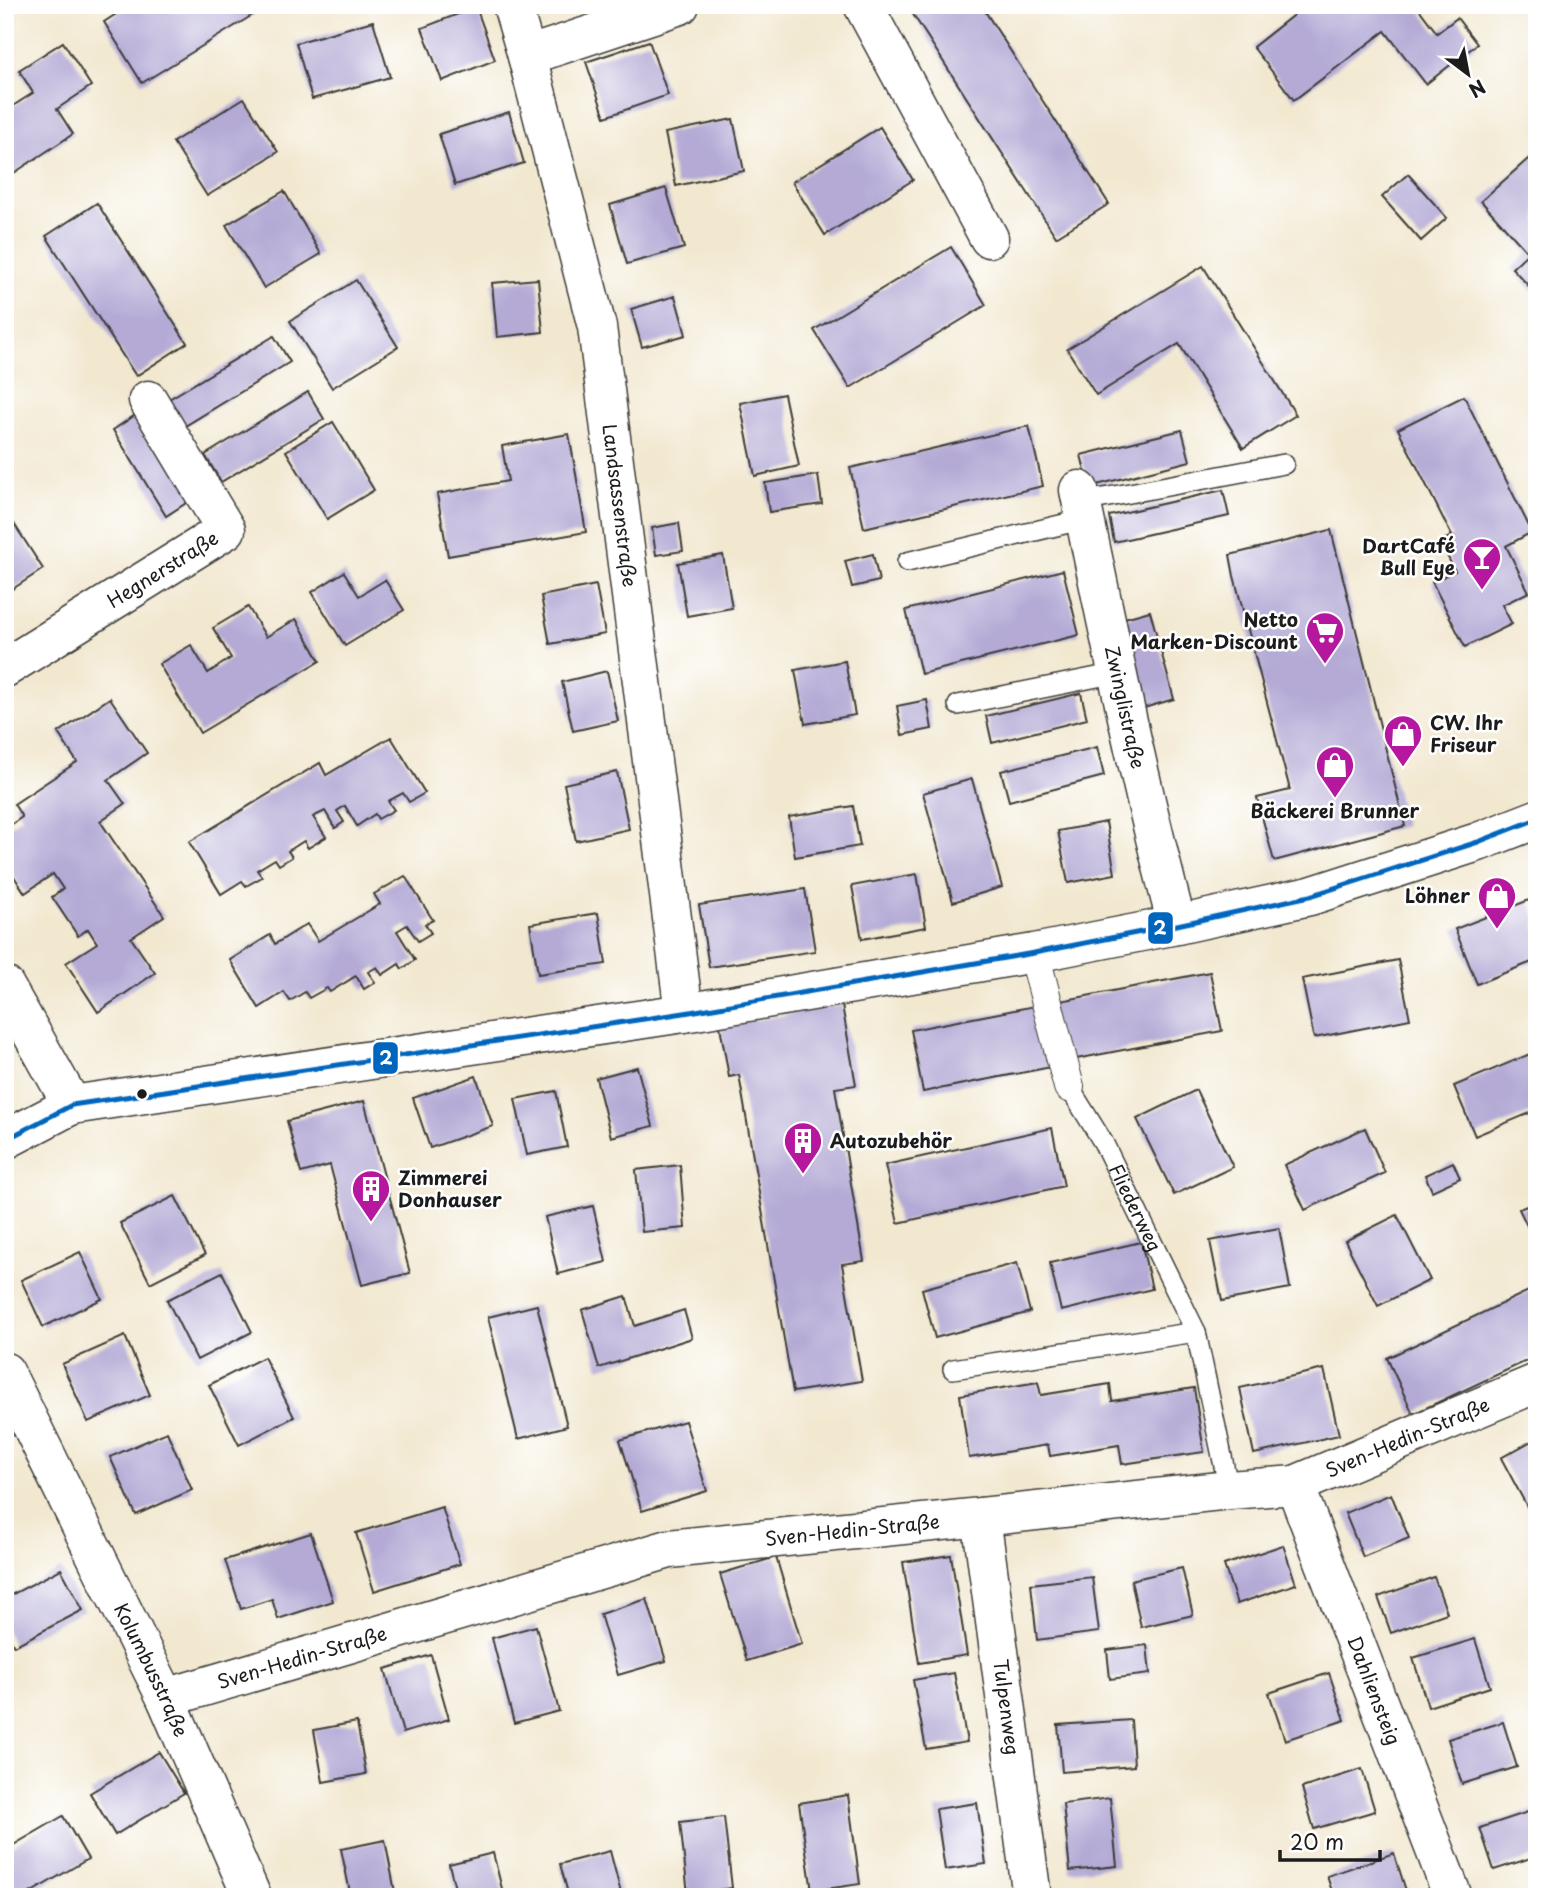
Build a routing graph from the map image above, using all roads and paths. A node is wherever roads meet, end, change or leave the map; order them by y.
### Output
1 (512, 5) edge
2 (680, 5) edge
3 (863, 5) edge
4 (527, 56) junction
5 (989, 238) dead end
6 (148, 400) dead end
7 (1284, 464) dead end
8 (1082, 504) junction
9 (907, 562) dead end
10 (5, 668) edge
11 (1117, 673) junction
12 (958, 705) dead end
13 (1537, 819) edge
14 (1177, 925) junction
15 (1034, 953) junction
16 (5, 986) edge
17 (684, 1013) junction
18 (1069, 1087) joint
19 (72, 1105) junction
20 (5, 1140) edge
21 (1196, 1332) junction
22 (953, 1369) dead end
23 (5, 1372) edge
24 (1537, 1383) edge
25 (1295, 1485) junction
26 (1229, 1490) junction
27 (981, 1517) junction
28 (166, 1698) junction
29 (252, 1897) edge
30 (1032, 1897) edge
31 (1453, 1897) edge

1 - 4 street, Landsassenstraße
2 - 4 street
3 - 5 street
4 - 17 street, Landsassenstraße
6 - 10 street, Hegnerstraße
7 - 8 lane
8 - 9 lane
8 - 11 street, Zwinglistraße
11 - 12 lane
11 - 14 street, Zwinglistraße
13 - 14 street
14 - 15 street
15 - 17 street
15 - 18 street
16 - 19 street
17 - 19 street
18 - 21 lane, Fliederweg
19 - 20 street
21 - 22 lane
21 - 26 lane, Fliederweg
23 - 28 street, Kolumbusstraße
24 - 25 street, Sven-Hedin-Straße
25 - 26 street, Sven-Hedin-Straße
25 - 31 street, Dahliensteig
26 - 27 street, Sven-Hedin-Straße
27 - 28 street, Sven-Hedin-Straße
27 - 30 street, Tulpenweg
28 - 29 street, Kolumbusstraße

